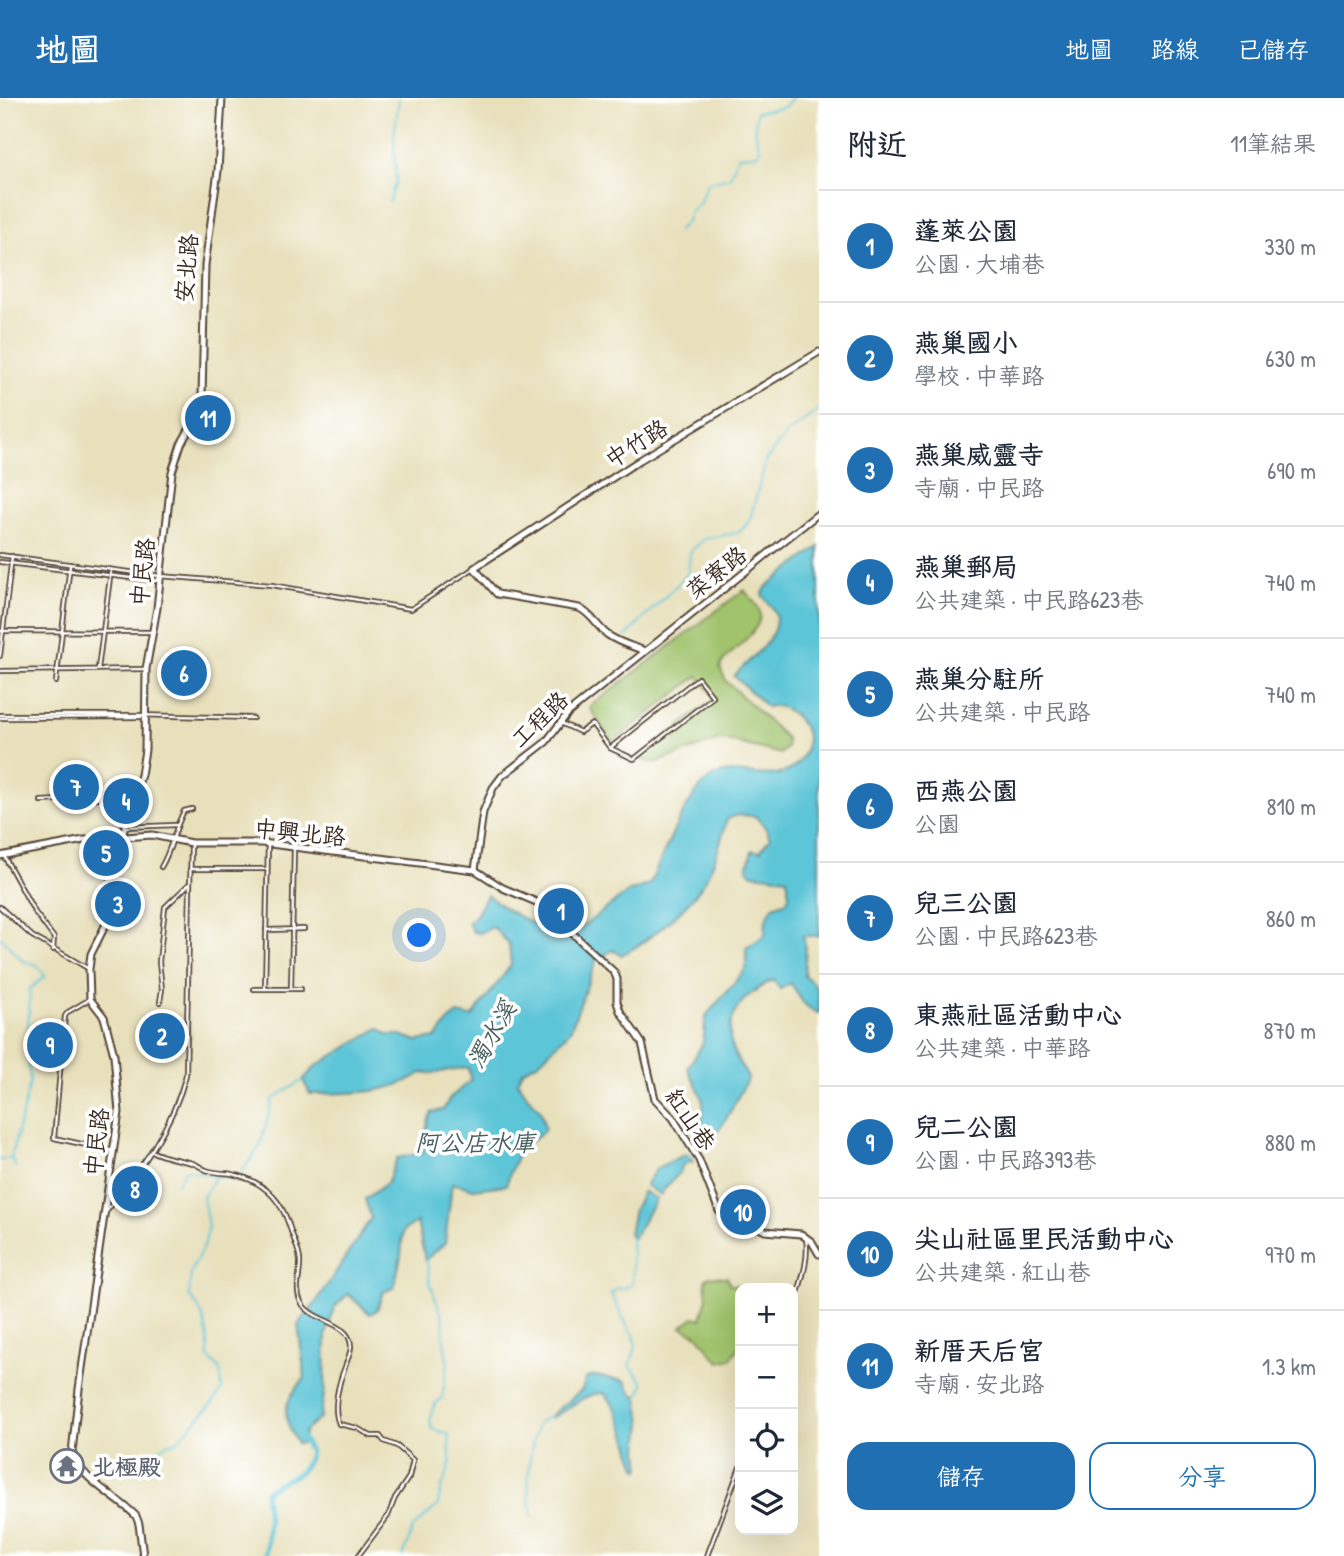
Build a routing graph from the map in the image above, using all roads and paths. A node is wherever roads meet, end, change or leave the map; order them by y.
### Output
1 (221, 98) edge
2 (819, 352) edge
3 (185, 437) joint
4 (819, 513) edge
5 (0, 555) edge
6 (12, 556) junction
7 (0, 562) edge
8 (11, 563) junction
9 (71, 565) junction
10 (474, 568) junction
11 (111, 570) junction
12 (69, 572) junction
13 (110, 577) junction
14 (158, 577) junction
15 (1, 631) edge
16 (104, 631) junction
17 (62, 632) junction
18 (152, 632) junction
19 (645, 651) junction
20 (0, 656) edge
21 (99, 669) junction
22 (144, 669) junction
23 (58, 670) junction
24 (0, 671) edge
25 (56, 682) dead end
26 (144, 716) junction
27 (0, 717) edge
28 (253, 718) dead end
29 (559, 722) junction
30 (610, 748) junction
31 (135, 796) junction
32 (41, 801) dead end
33 (192, 809) dead end
34 (176, 825) junction
35 (124, 827) junction
36 (121, 837) junction
37 (173, 839) junction
38 (191, 843) junction
39 (268, 844) junction
40 (294, 847) junction
41 (2, 856) edge
42 (161, 867) dead end
43 (189, 869) junction
44 (267, 869) junction
45 (475, 870) junction
46 (189, 884) junction
47 (0, 908) edge
48 (292, 929) junction
49 (304, 929) dead end
50 (266, 930) junction
51 (53, 950) junction
52 (89, 969) junction
53 (254, 989) dead end
54 (265, 989) junction
55 (291, 989) junction
56 (301, 989) dead end
57 (90, 999) junction
58 (160, 1002) dead end
59 (114, 1151) junction
60 (151, 1151) junction
61 (104, 1214) junction
62 (806, 1237) junction
63 (819, 1254) edge
64 (798, 1290) edge
65 (738, 1472) edge
66 (143, 1556) edge
67 (358, 1556) edge
68 (707, 1556) edge

1 - 3 street, 安北路
2 - 10 street, 中竹路
3 - 14 street, 中民路
4 - 19 street, 菜寮路
5 - 6 street
6 - 8 street
6 - 9 street
7 - 8 street
8 - 12 street
8 - 15 street
9 - 11 street
9 - 12 street
10 - 14 street
10 - 19 street
11 - 13 street
11 - 14 street
12 - 13 street
12 - 17 street
13 - 14 street
13 - 16 street
14 - 18 street, 中民路
15 - 17 street
15 - 20 street
16 - 17 street
16 - 18 street
16 - 21 street
17 - 23 street
18 - 22 street, 中民路
19 - 29 street, 工程路
21 - 22 street
21 - 23 street
22 - 26 street, 中民路
23 - 24 street
23 - 25 street
26 - 27 street
26 - 28 street
26 - 31 street, 中民路
29 - 30 street
29 - 45 street, 工程路
30 - 30 street
31 - 32 street
31 - 35 street, 中民路
33 - 34 street
34 - 35 street
34 - 37 street
35 - 36 street, 中民路
36 - 37 street, 中興北路
36 - 41 street, 中興北路
36 - 52 street, 中民路
37 - 38 street, 中興北路
37 - 42 street
38 - 39 street, 中興北路
38 - 43 street
39 - 40 street, 中興北路
39 - 44 street
40 - 45 street, 中興北路
40 - 48 street
41 - 51 street
43 - 44 street
43 - 46 street
44 - 50 street
45 - 62 street, 紅山巷
46 - 58 street
46 - 60 street
47 - 51 street
48 - 49 street
48 - 50 street
48 - 55 street
50 - 54 street
51 - 52 street
52 - 57 street, 中民路
53 - 54 street
54 - 55 street
55 - 56 street
57 - 59 street, 中民路
57 - 59 street
59 - 61 street, 中民路
60 - 61 street
60 - 67 street
61 - 66 street, 中民路
62 - 63 street
62 - 64 street
65 - 68 street

